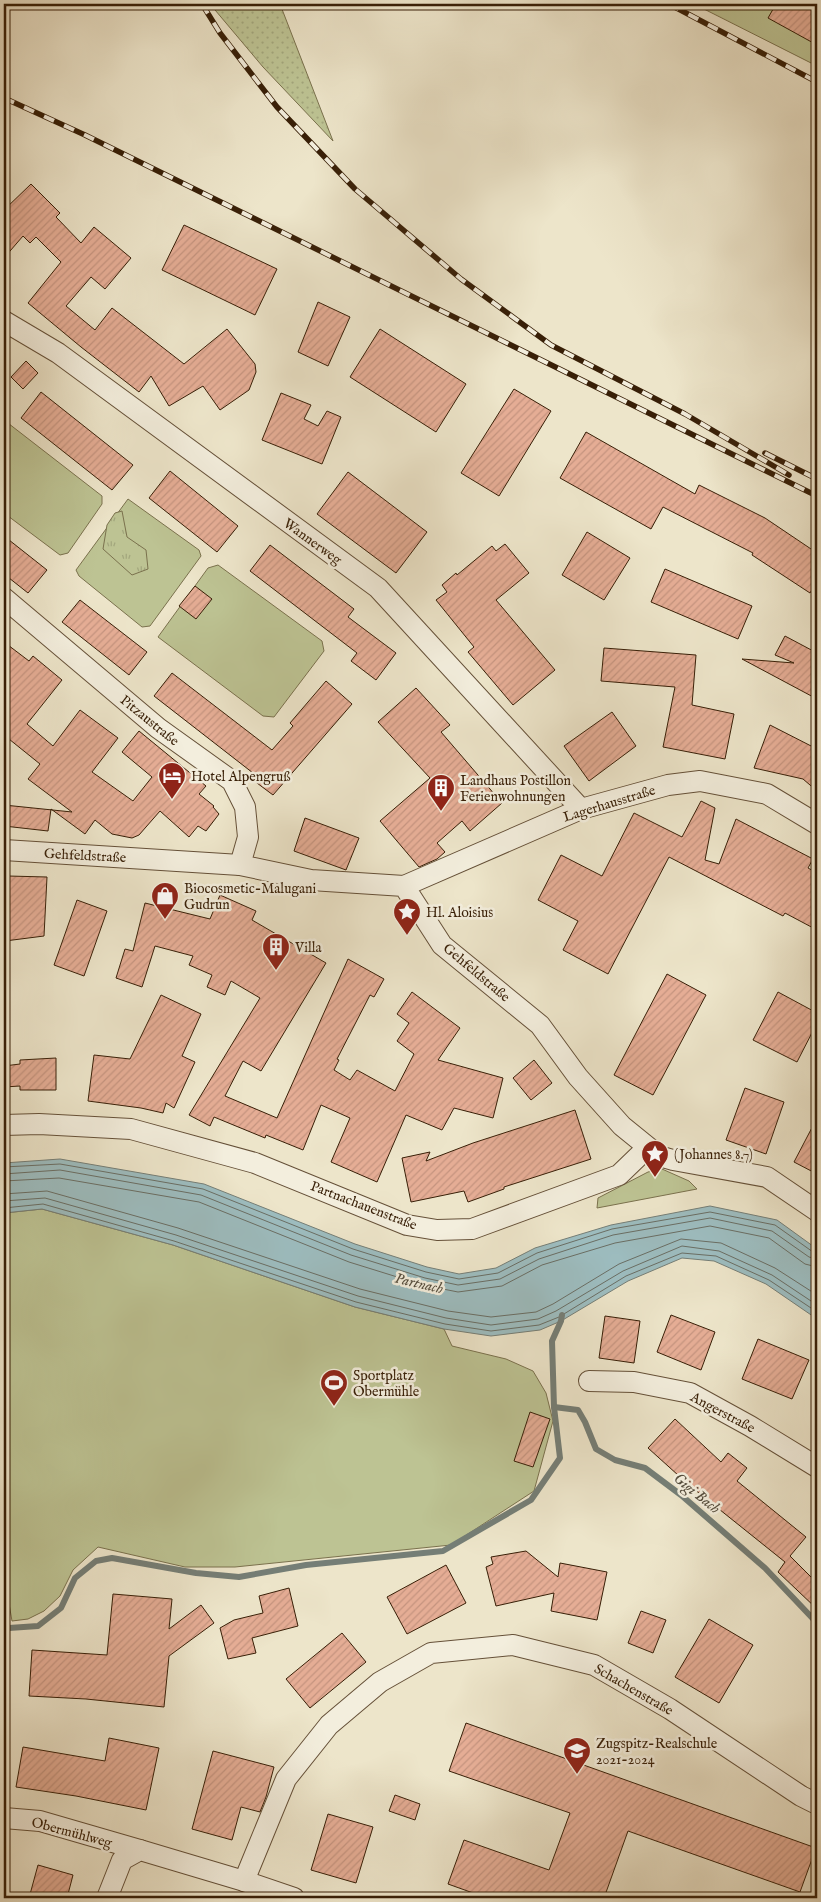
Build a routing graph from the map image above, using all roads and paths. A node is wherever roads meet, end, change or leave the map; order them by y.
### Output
1 (4, 321) edge
2 (4, 598) edge
3 (581, 809) junction
4 (817, 824) edge
5 (4, 850) edge
6 (240, 865) junction
7 (404, 886) junction
8 (4, 1125) edge
9 (647, 1148) junction
10 (817, 1211) edge
11 (589, 1381) dead end
12 (817, 1467) edge
13 (817, 1804) edge
14 (4, 1818) edge
15 (140, 1850) junction
16 (244, 1881) junction
17 (107, 1898) edge
18 (294, 1898) edge

1 - 3 street, Wannerweg
2 - 6 street, Pitzaustraße
3 - 4 street, Lagerhausstraße
3 - 7 street, Lagerhausstraße
5 - 6 street, Gehfeldstraße
6 - 7 street, Gehfeldstraße
7 - 9 street, Gehfeldstraße
8 - 9 street, Partnachauenstraße
9 - 10 street
11 - 12 street, Angerstraße
13 - 16 street, Schachenstraße
14 - 15 street, Obermühlweg
15 - 16 street, Obermühlweg
15 - 17 street
16 - 18 street, Obermühlweg

